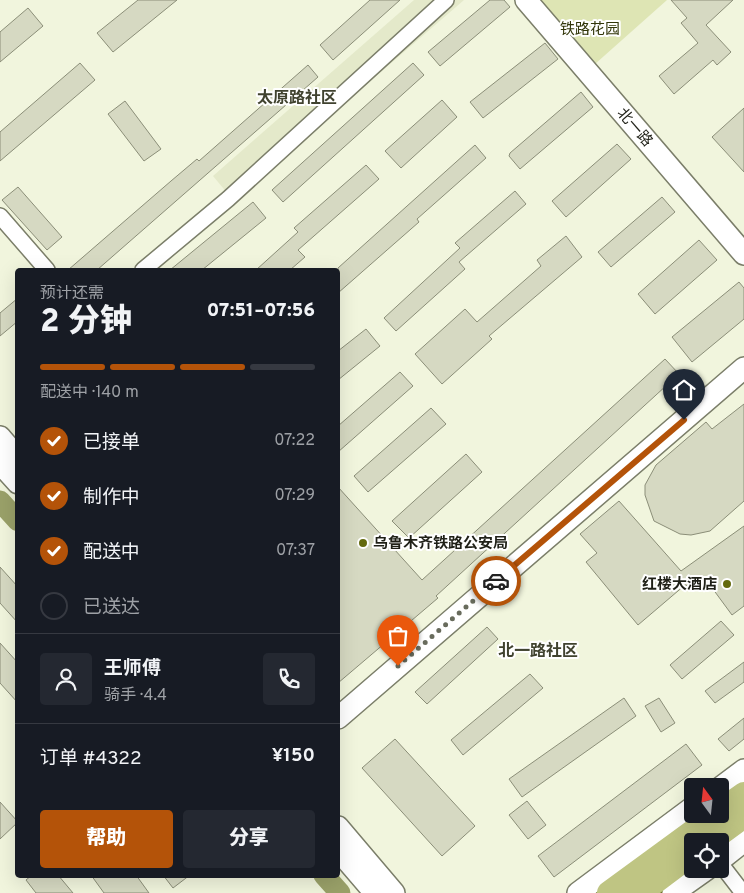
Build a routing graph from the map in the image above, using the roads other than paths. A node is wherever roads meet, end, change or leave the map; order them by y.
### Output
1 (446, 0) edge
2 (526, 0) edge
3 (0, 216) edge
4 (744, 254) edge
5 (45, 268) edge
6 (144, 268) edge
7 (744, 368) edge
8 (0, 438) edge
9 (15, 455) edge
10 (0, 463) edge
11 (15, 480) edge
12 (340, 716) edge
13 (744, 770) edge
14 (729, 781) edge
15 (744, 794) edge
16 (729, 805) edge
17 (684, 814) edge
18 (744, 816) edge
19 (705, 823) edge
20 (340, 829) edge
21 (721, 833) edge
22 (744, 841) edge
23 (340, 852) edge
24 (729, 854) edge
25 (684, 860) edge
26 (729, 873) edge
27 (694, 878) edge
28 (375, 893) edge
29 (394, 893) edge
30 (578, 893) edge
31 (609, 893) edge
32 (640, 893) edge
33 (673, 893) edge
34 (744, 893) edge

1 - 6 street
2 - 4 street, 北一路
3 - 5 street
7 - 12 street
8 - 9 street
10 - 11 street
13 - 14 street
15 - 16 main road
17 - 30 street
18 - 21 main road
19 - 31 main road
20 - 29 street
22 - 24 street
23 - 28 street
25 - 32 main road
26 - 34 street
27 - 33 street

